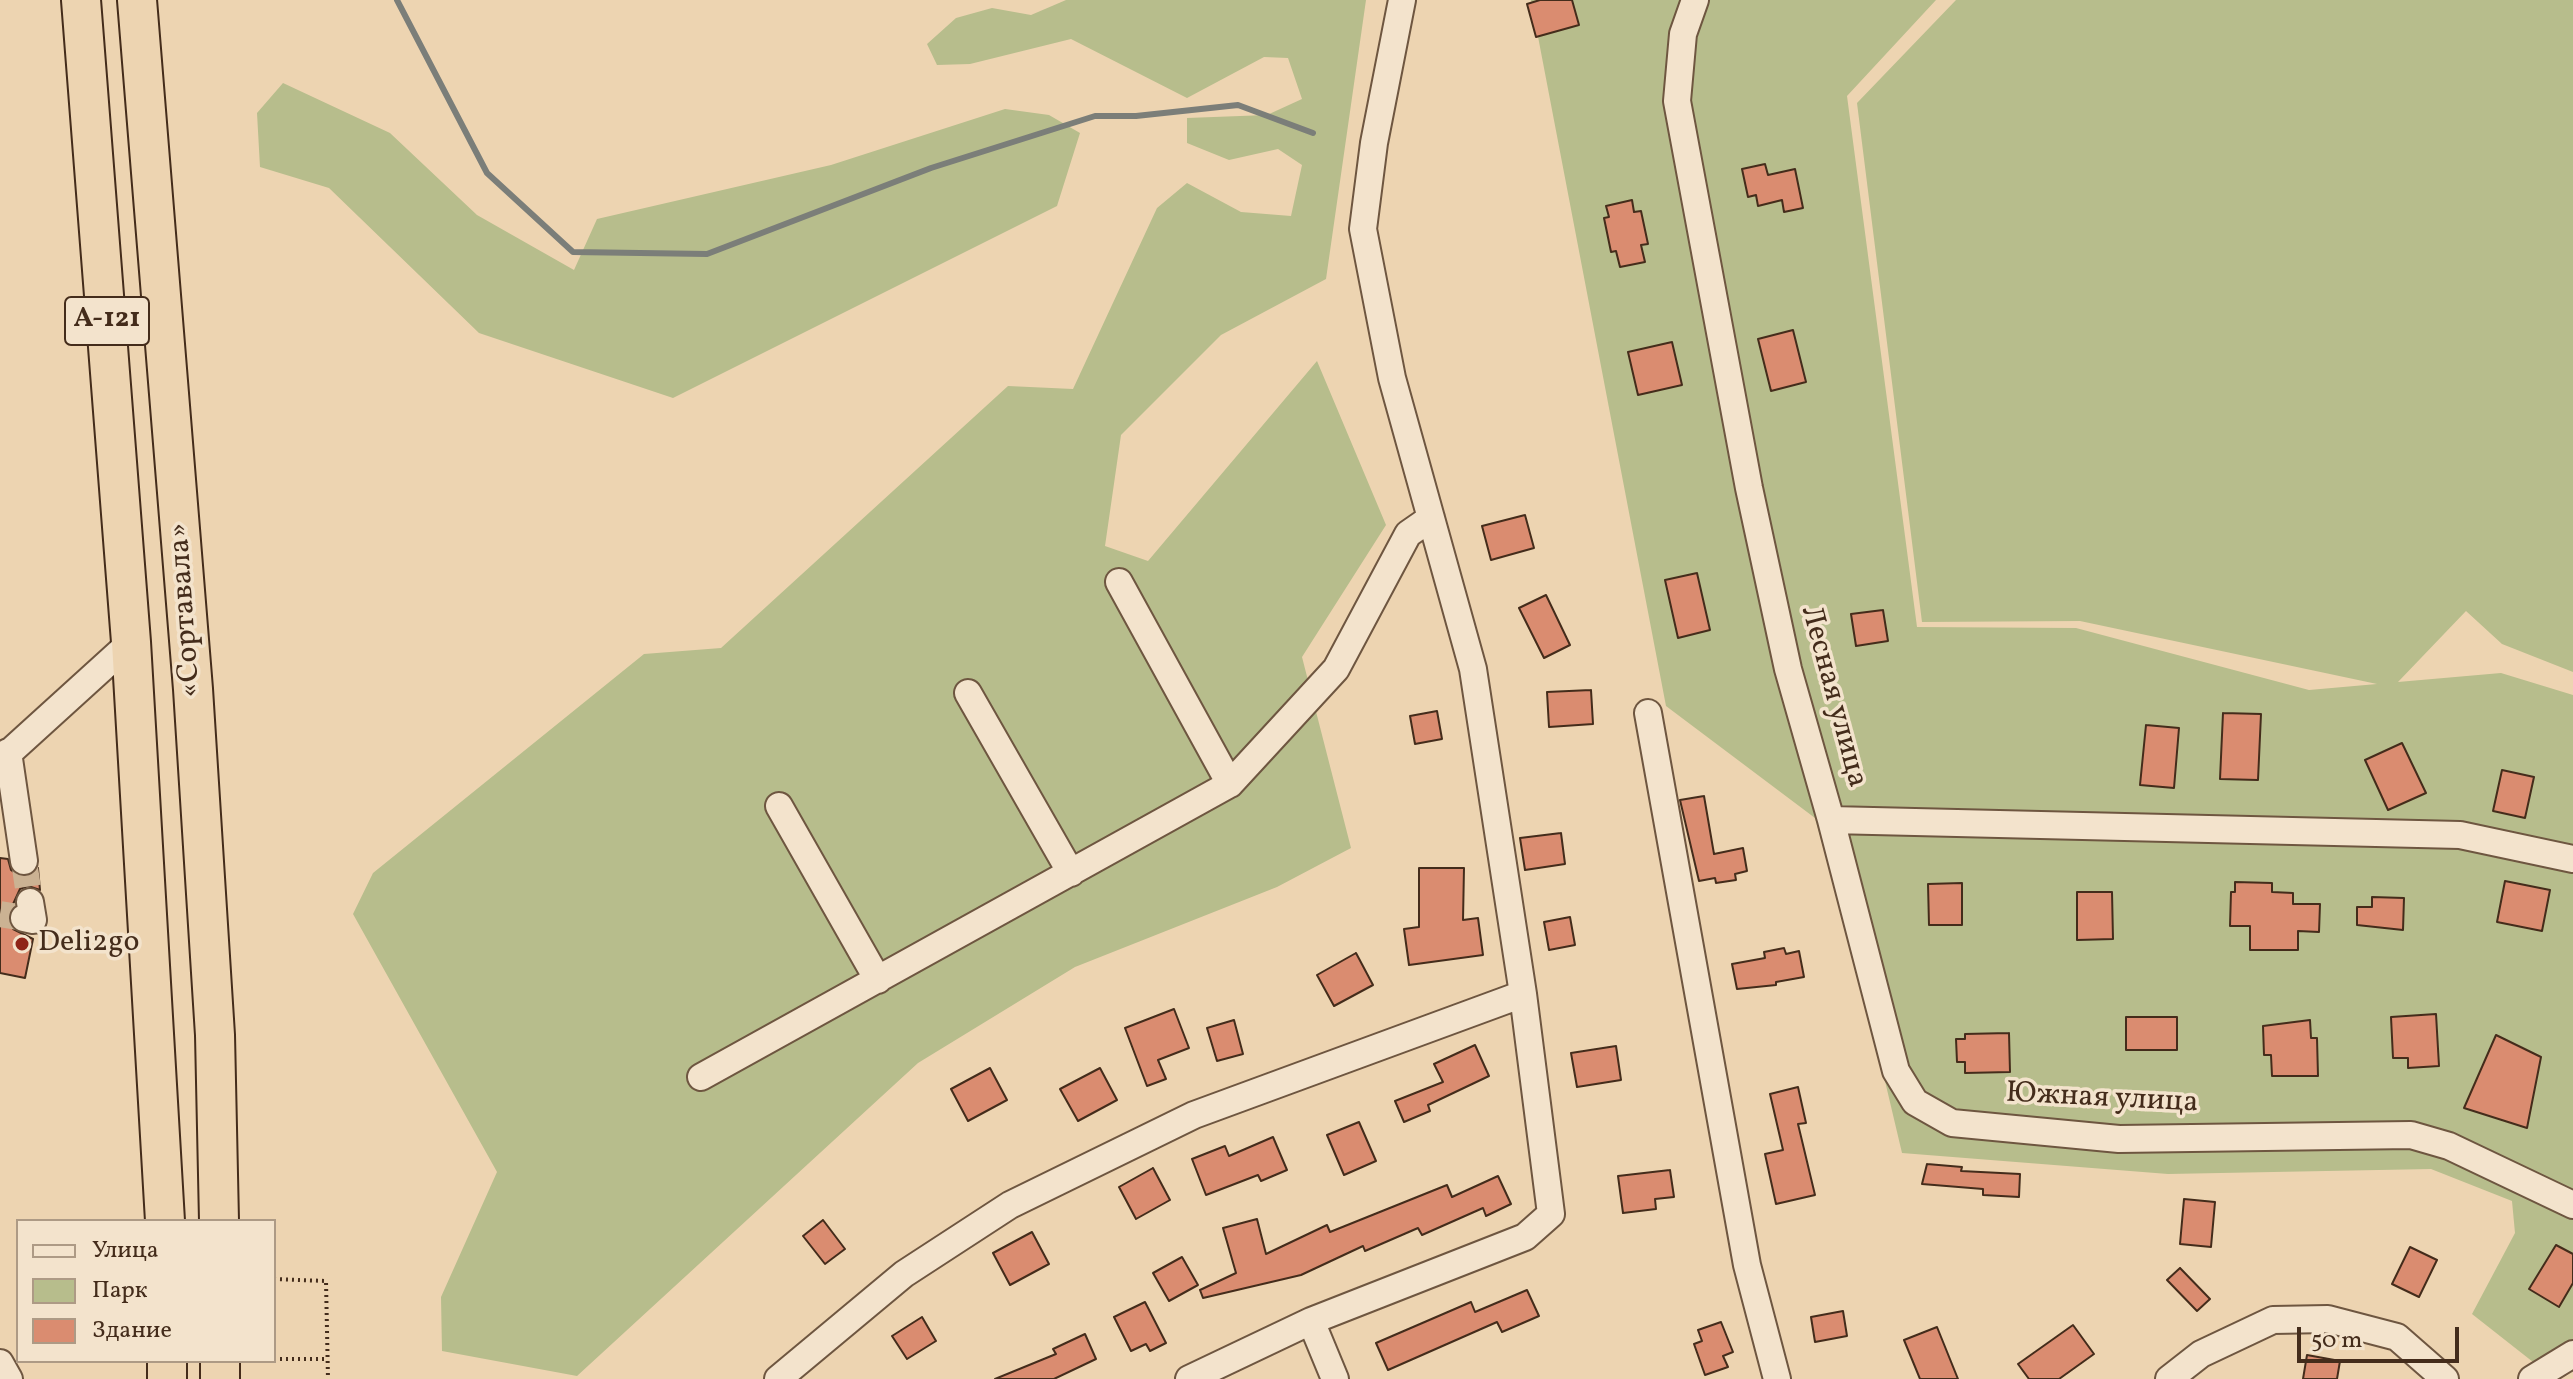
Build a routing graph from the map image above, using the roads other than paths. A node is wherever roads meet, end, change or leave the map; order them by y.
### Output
1 (81, 0) edge
2 (137, 0) edge
3 (1402, 0) edge
4 (1695, 0) edge
5 (1431, 518) junction
6 (1119, 582) dead end
7 (131, 642) junction
8 (968, 693) dead end
9 (1648, 713) dead end
10 (4, 757) edge
11 (1230, 784) junction
12 (7, 805) edge
13 (779, 806) dead end
14 (1831, 820) junction
15 (2573, 859) edge
16 (24, 861) tunnel mouth
17 (1071, 873) junction
18 (878, 980) junction
19 (1523, 994) junction
20 (701, 1077) dead end
21 (2573, 1205) edge
22 (165, 1219) edge
23 (219, 1219) edge
24 (1311, 1321) junction
25 (2573, 1354) edge
26 (0, 1363) edge
27 (782, 1378) edge
28 (9, 1379) edge
29 (1189, 1379) edge
30 (1335, 1379) edge
31 (1777, 1379) edge
32 (2169, 1379) edge
33 (2445, 1379) edge
34 (2532, 1379) edge

1 - 7 highway, «Сортавала» / А-121
2 - 23 highway, «Сортавала» / А-121
3 - 5 street
4 - 14 street, Лесная улица
5 - 11 street
5 - 19 street
6 - 11 street
7 - 10 street
7 - 22 highway, «Сортавала» / А-121
8 - 17 street
9 - 31 street
10 - 12 street
11 - 17 street
12 - 16 street
13 - 18 street
14 - 15 street, Лесная улица
14 - 21 street, Южная улица
17 - 18 street
18 - 20 street
19 - 24 street
19 - 27 street
24 - 29 street
24 - 30 street
25 - 34 street
26 - 28 street
32 - 33 street

